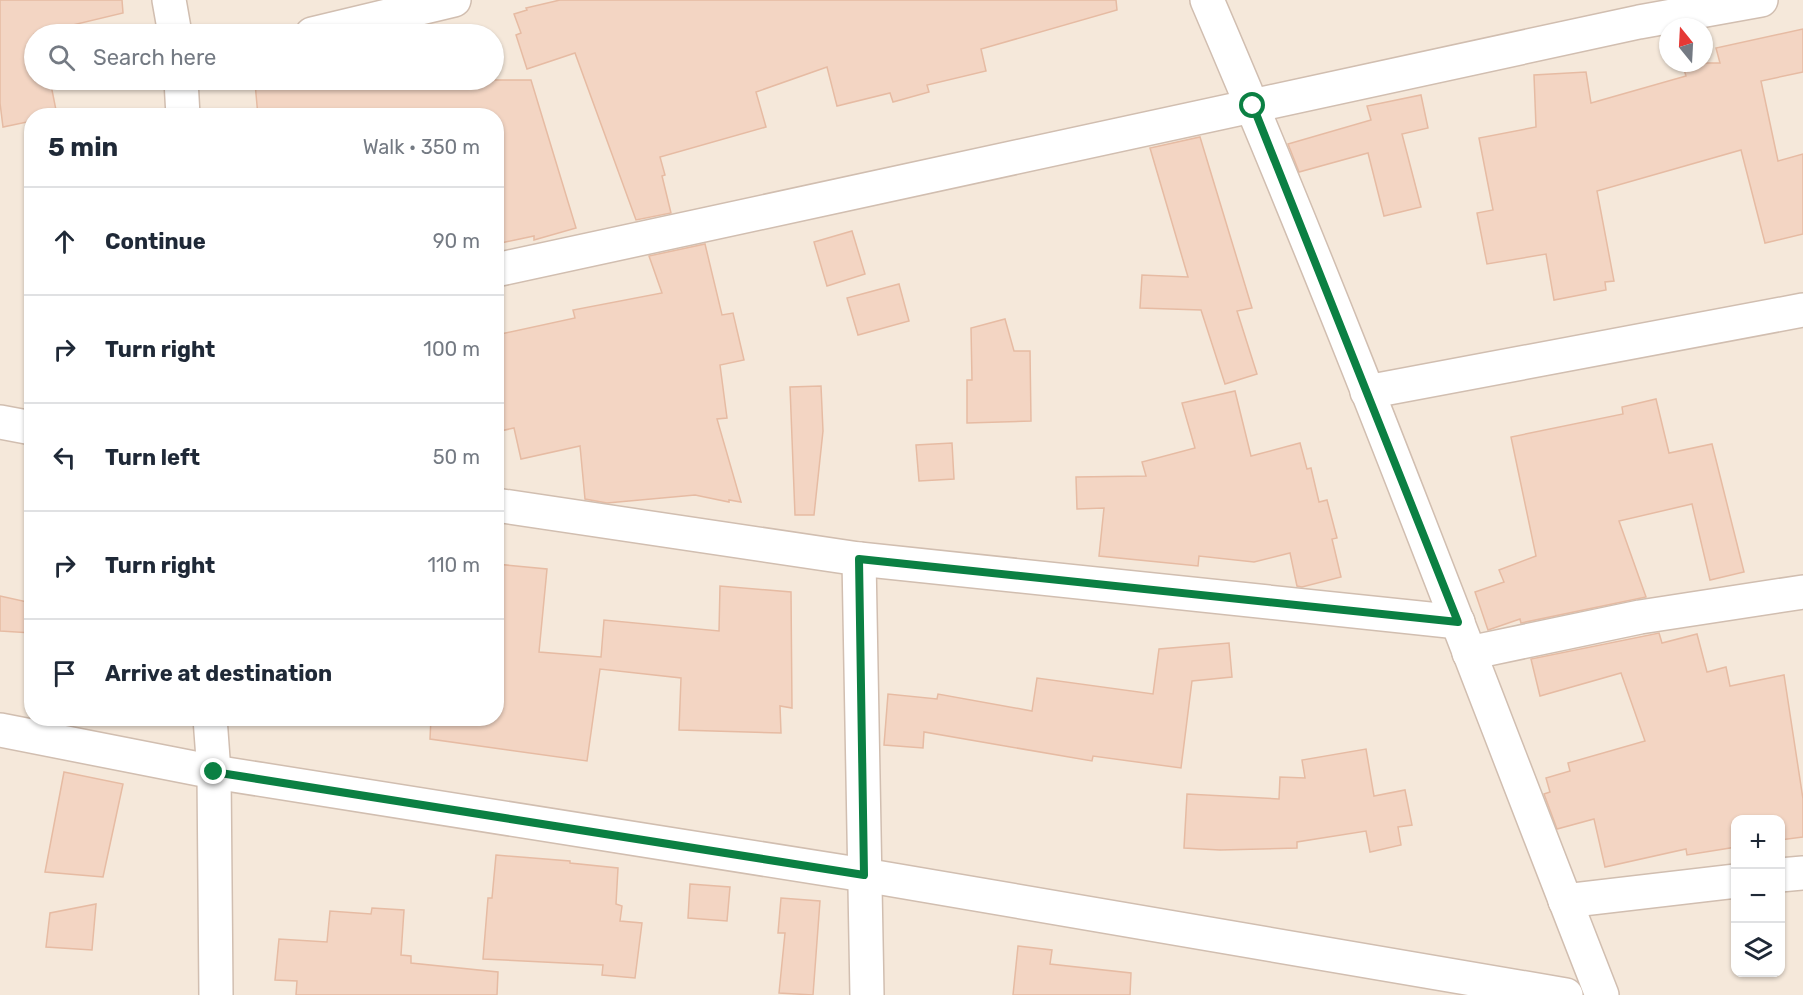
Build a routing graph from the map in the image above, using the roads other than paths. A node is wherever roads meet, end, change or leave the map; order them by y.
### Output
1 (169, 0) edge
2 (454, 0) edge
3 (1207, 0) edge
4 (1761, 0) edge
5 (173, 24) edge
6 (354, 24) edge
7 (182, 90) edge
8 (1253, 106) junction
9 (183, 108) edge
10 (504, 268) edge
11 (1803, 310) edge
12 (1367, 392) junction
13 (0, 422) edge
14 (24, 426) edge
15 (504, 506) edge
16 (859, 559) junction
17 (1803, 592) edge
18 (1458, 622) junction
19 (1469, 653) junction
20 (211, 726) edge
21 (0, 730) edge
22 (214, 772) junction
23 (1803, 873) edge
24 (864, 875) junction
25 (1785, 875) edge
26 (1731, 881) edge
27 (1565, 901) junction
28 (216, 995) edge
29 (867, 995) edge
30 (1566, 995) edge
31 (1602, 995) edge

1 - 5 street
2 - 6 street
3 - 8 street
4 - 8 street
7 - 9 street
8 - 10 street
8 - 12 street
11 - 12 street
12 - 18 street
13 - 14 street
15 - 16 street
16 - 18 street
16 - 24 street
17 - 19 street
18 - 19 street
19 - 27 street
20 - 22 street
21 - 22 street
22 - 24 street
22 - 28 street
23 - 25 street
24 - 29 street
24 - 30 street
26 - 27 street
27 - 31 street

